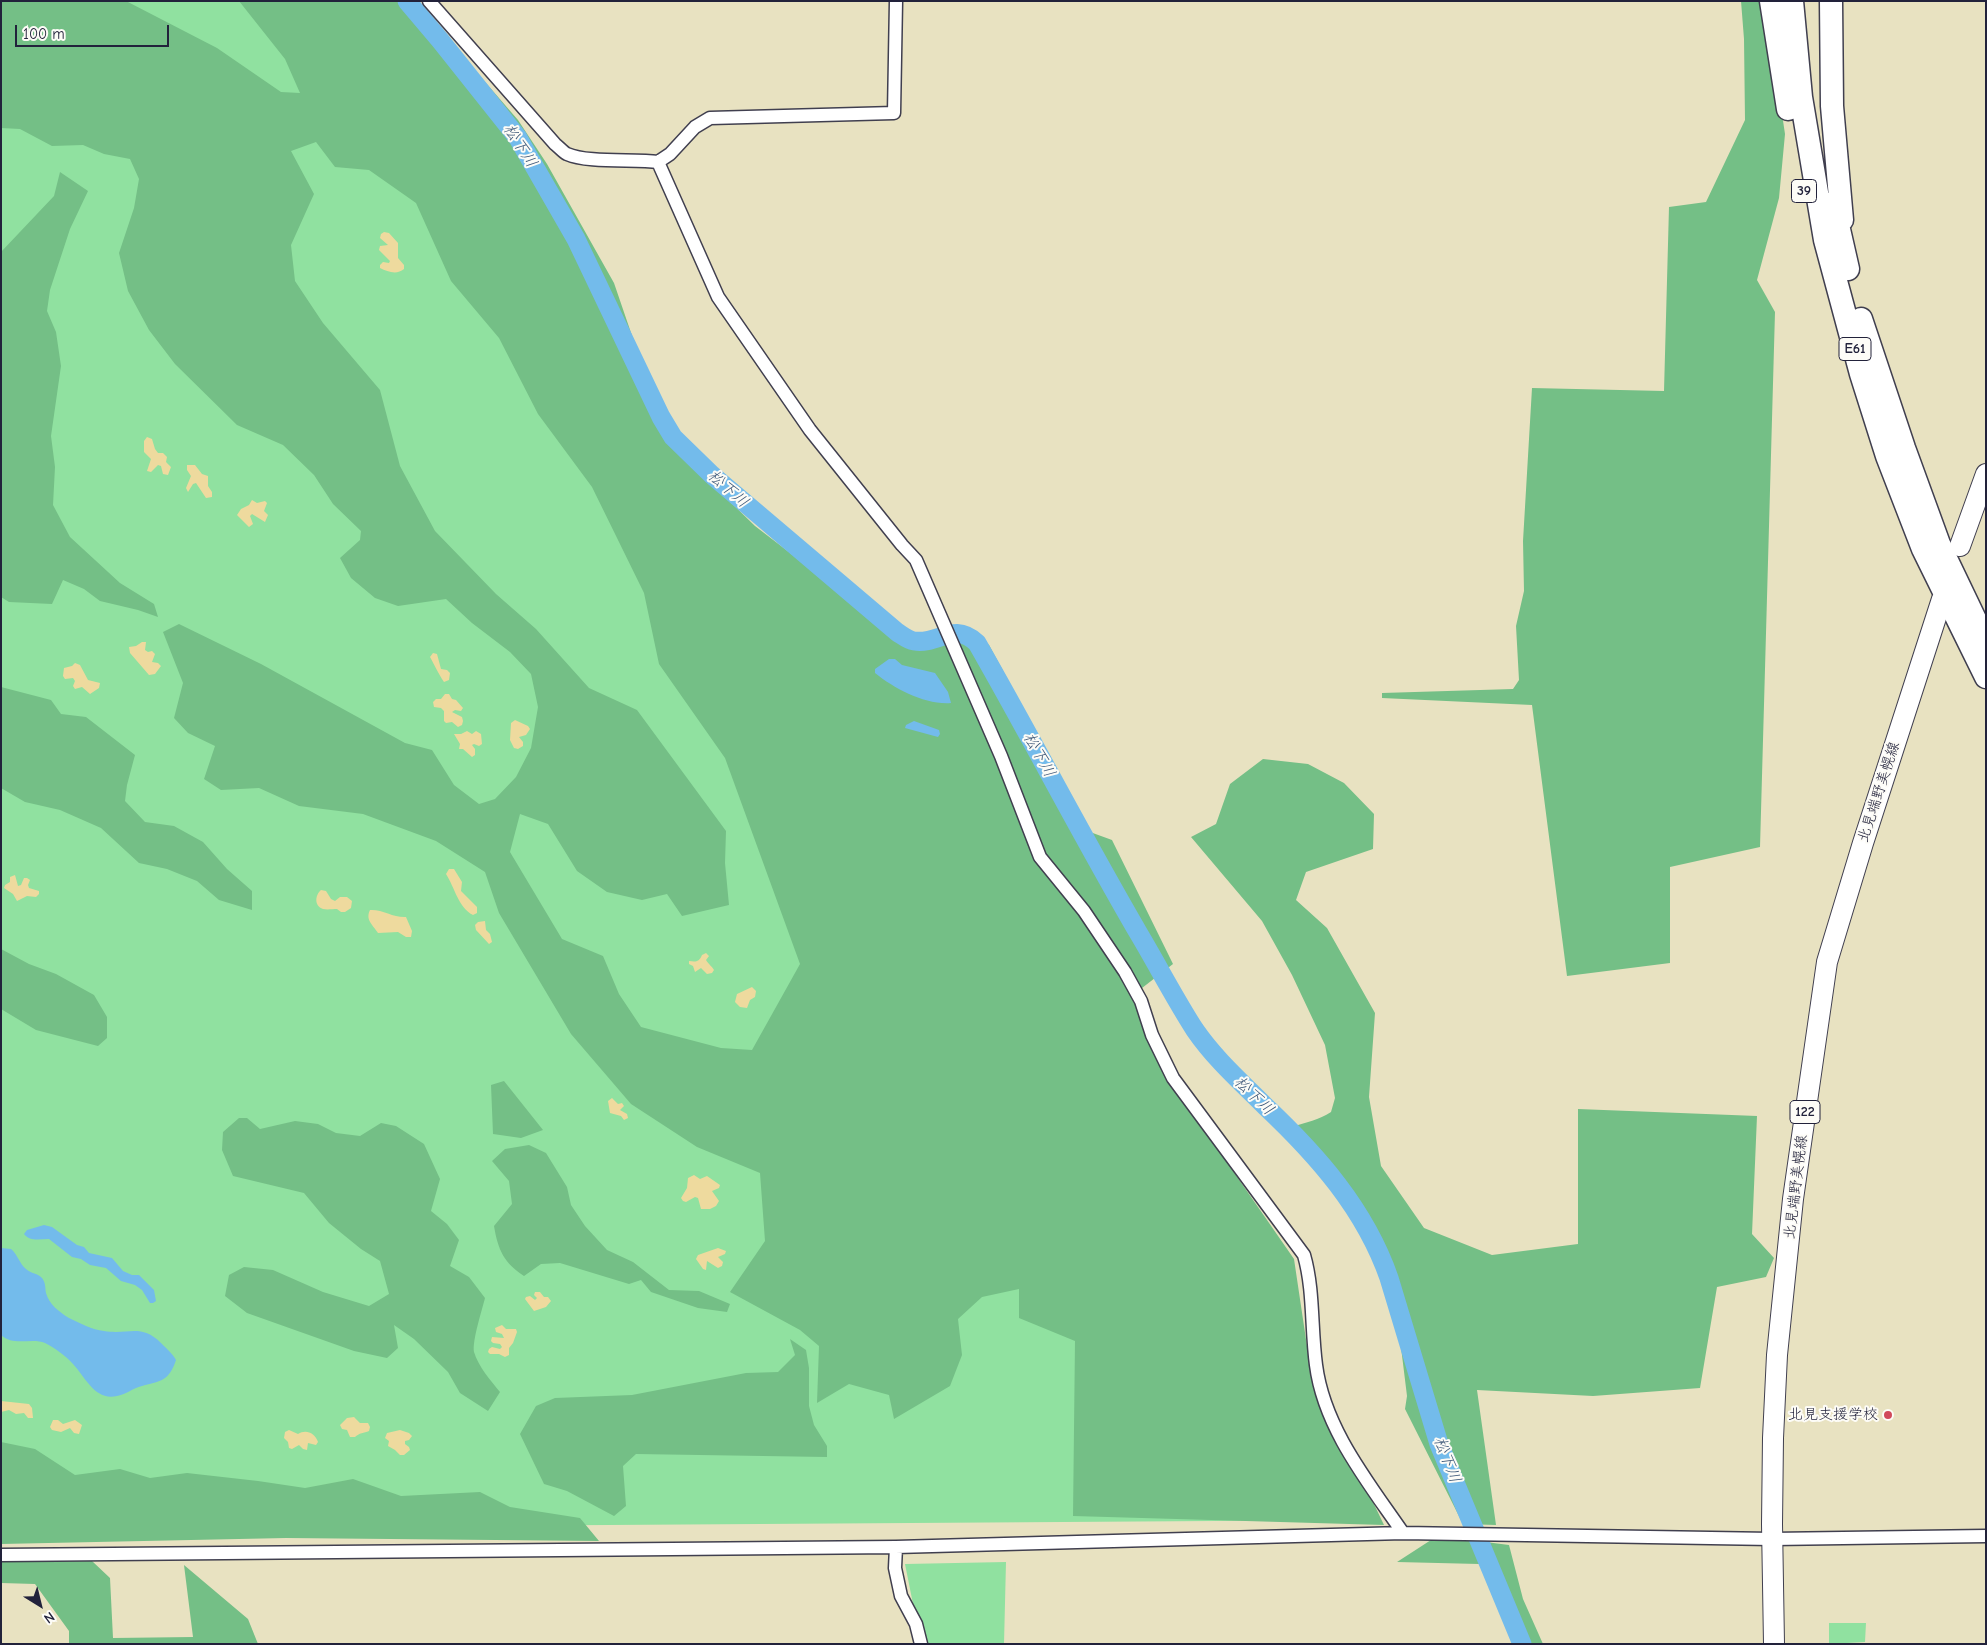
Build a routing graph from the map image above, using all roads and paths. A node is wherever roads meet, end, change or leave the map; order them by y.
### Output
1 (429, 1) edge
2 (896, 1) edge
3 (1771, 1) edge
4 (1792, 1) edge
5 (1806, 1) edge
6 (1831, 1) edge
7 (658, 162) junction
8 (1845, 260) junction
9 (1861, 374) junction
10 (1986, 474) edge
11 (1982, 502) edge
12 (1960, 546) dead end
13 (1942, 598) dead end
14 (1986, 642) edge
15 (1986, 677) edge
16 (1403, 1533) junction
17 (1986, 1536) edge
18 (1772, 1539) junction
19 (896, 1547) junction
20 (1, 1555) edge
21 (921, 1644) edge
22 (1774, 1644) edge

1 - 7 street
2 - 7 street
3 - 9 highway, 39
4 - 9 highway, E61
5 - 8 highway, E61
6 - 8 highway
7 - 16 street
8 - 14 highway, E61
9 - 15 highway, E61
10 - 11 main road
11 - 12 main road
13 - 18 main road, 北見端野美幌線 / 122
16 - 18 street
16 - 19 street
17 - 18 street
18 - 22 main road, 北見端野美幌線 / 122
19 - 20 street
19 - 21 street

